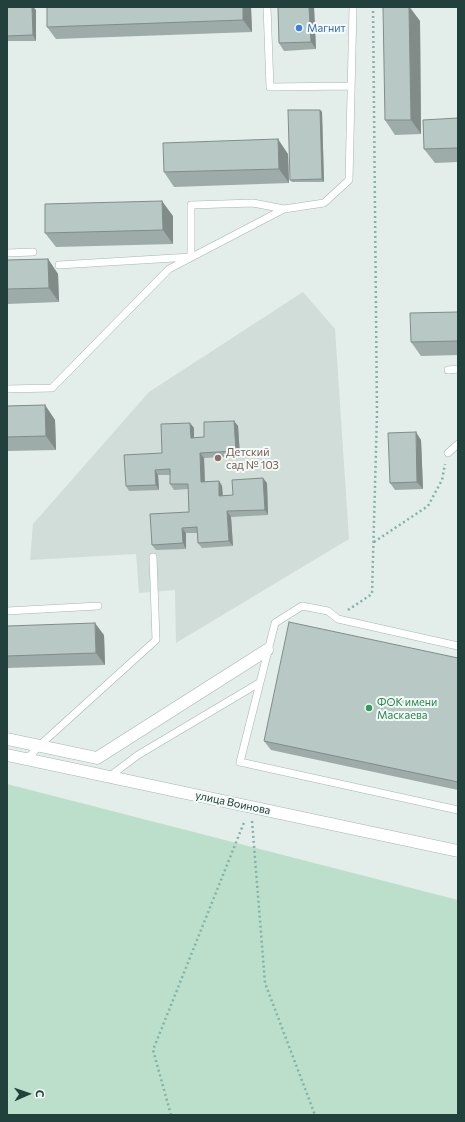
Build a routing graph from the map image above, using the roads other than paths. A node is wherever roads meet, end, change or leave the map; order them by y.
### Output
1 (267, 7) edge
2 (354, 7) edge
3 (350, 86) junction
4 (284, 209) junction
5 (33, 252) dead end
6 (7, 253) edge
7 (190, 257) junction
8 (59, 265) dead end
9 (458, 369) edge
10 (448, 370) dead end
11 (7, 389) edge
12 (458, 444) edge
13 (448, 453) road end
14 (153, 558) dead end
15 (98, 606) dead end
16 (7, 612) edge
17 (458, 646) edge
18 (267, 650) junction
19 (259, 683) junction
20 (7, 739) edge
21 (40, 745) junction
22 (7, 755) edge
23 (27, 759) junction
24 (110, 776) junction
25 (458, 810) edge
26 (458, 851) edge

1 - 3 lane
2 - 3 lane
3 - 4 lane
4 - 7 lane
4 - 7 lane
5 - 6 lane
7 - 8 lane
7 - 11 lane
9 - 10 lane
12 - 13 lane
14 - 21 lane
15 - 16 lane
17 - 18 lane
18 - 19 lane
18 - 21 street
19 - 24 lane
19 - 25 lane
20 - 21 street
21 - 23 lane
22 - 23 street, улица Воинова
23 - 24 street, улица Воинова
24 - 26 street, улица Воинова

